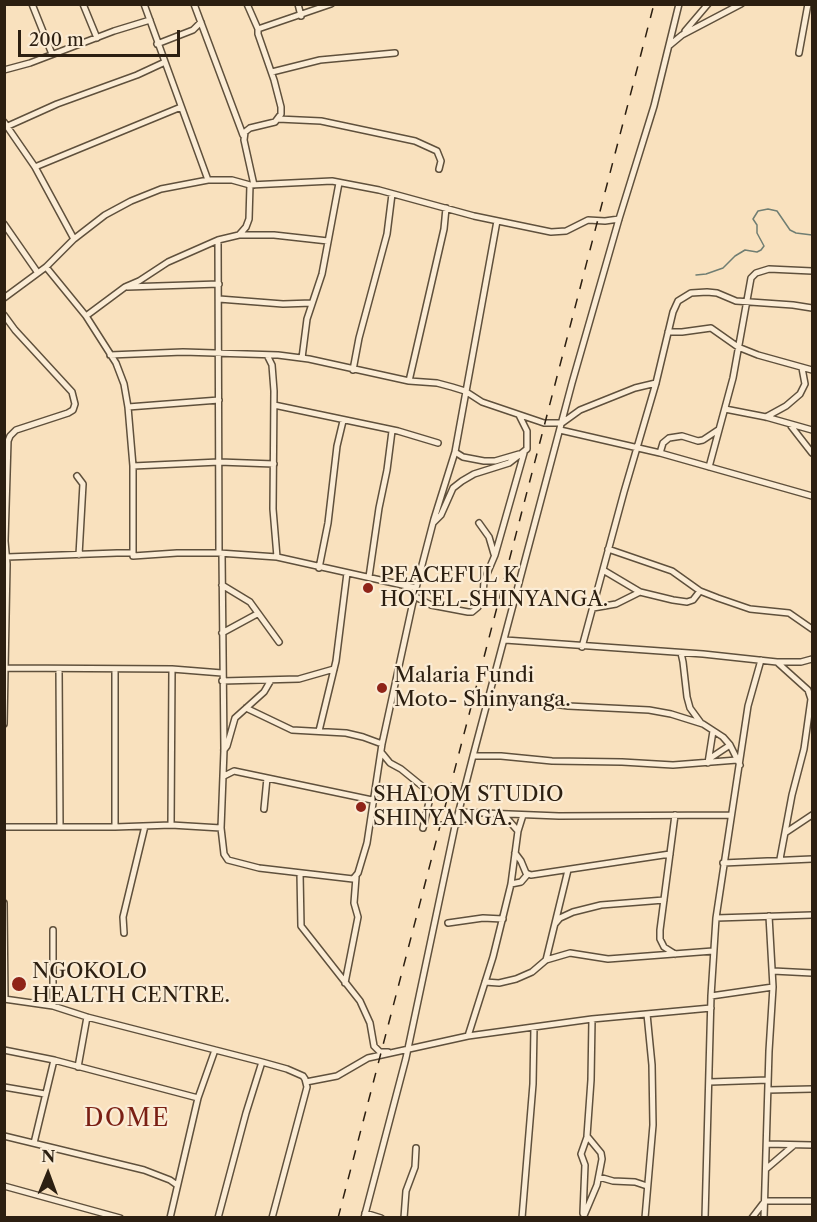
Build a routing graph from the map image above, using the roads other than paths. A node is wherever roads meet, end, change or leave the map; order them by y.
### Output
1 (32, 4) edge
2 (83, 4) edge
3 (144, 4) edge
4 (194, 4) edge
5 (247, 4) edge
6 (298, 4) edge
7 (331, 4) edge
8 (679, 4) edge
9 (708, 4) edge
10 (741, 4) edge
11 (808, 4) edge
12 (301, 15) junction
13 (150, 20) junction
14 (201, 22) junction
15 (258, 29) junction
16 (682, 35) junction
17 (97, 38) junction
18 (157, 44) junction
19 (669, 46) junction
20 (395, 53) dead end
21 (799, 53) dead end
22 (52, 54) junction
23 (165, 62) junction
24 (4, 70) edge
25 (272, 72) junction
26 (181, 107) junction
27 (279, 119) junction
28 (6, 124) edge
29 (244, 137) junction
30 (35, 167) junction
31 (439, 169) dead end
32 (208, 180) junction
33 (339, 183) junction
34 (252, 185) junction
35 (392, 194) junction
36 (446, 208) junction
37 (619, 219) junction
38 (497, 221) junction
39 (5, 226) edge
40 (238, 235) junction
41 (74, 239) junction
42 (218, 240) junction
43 (328, 241) junction
44 (46, 267) junction
45 (813, 271) edge
46 (38, 273) junction
47 (219, 284) junction
48 (125, 287) junction
49 (4, 298) edge
50 (219, 299) junction
51 (746, 302) junction
52 (312, 303) junction
53 (813, 308) edge
54 (4, 315) edge
55 (87, 316) junction
56 (668, 332) junction
57 (738, 347) junction
58 (219, 354) junction
59 (110, 355) junction
60 (267, 355) junction
61 (302, 358) junction
62 (802, 368) junction
63 (353, 370) junction
64 (813, 370) edge
65 (409, 381) junction
66 (656, 383) junction
67 (465, 391) junction
68 (219, 400) junction
69 (274, 405) junction
70 (128, 407) junction
71 (725, 409) junction
72 (519, 415) junction
73 (766, 417) junction
74 (343, 421) junction
75 (790, 425) junction
76 (561, 427) junction
77 (392, 430) junction
78 (718, 430) junction
79 (813, 430) edge
80 (438, 444) dead end
81 (636, 447) junction
82 (455, 452) junction
83 (5, 453) edge
84 (524, 453) junction
85 (660, 453) junction
86 (813, 453) edge
87 (219, 462) junction
88 (274, 464) junction
89 (133, 465) junction
90 (709, 466) junction
91 (77, 476) dead end
92 (813, 496) edge
93 (433, 523) junction
94 (479, 523) dead end
95 (5, 541) edge
96 (608, 549) junction
97 (133, 553) junction
98 (220, 553) junction
99 (79, 555) junction
100 (495, 555) junction
101 (7, 557) junction
102 (277, 557) junction
103 (319, 568) junction
104 (603, 570) junction
105 (347, 573) junction
106 (369, 578) junction
107 (222, 585) junction
108 (416, 588) junction
109 (700, 591) junction
110 (640, 592) junction
111 (414, 596) junction
112 (6, 601) edge
113 (593, 608) junction
114 (257, 614) junction
115 (813, 629) edge
116 (222, 633) junction
117 (505, 640) junction
118 (279, 642) dead end
119 (582, 647) junction
120 (681, 653) junction
121 (813, 659) edge
122 (761, 660) junction
123 (777, 662) junction
124 (5, 668) edge
125 (59, 669) junction
126 (115, 669) junction
127 (172, 669) junction
128 (334, 669) junction
129 (222, 673) junction
130 (271, 680) junction
131 (222, 681) junction
132 (488, 699) junction
133 (246, 708) junction
134 (4, 724) edge
135 (703, 724) junction
136 (319, 731) junction
137 (713, 731) junction
138 (382, 744) junction
139 (730, 745) junction
140 (224, 750) junction
141 (381, 752) junction
142 (473, 756) junction
143 (708, 761) junction
144 (739, 762) junction
145 (224, 776) junction
146 (267, 778) junction
147 (372, 800) junction
148 (264, 809) dead end
149 (459, 812) junction
150 (475, 812) junction
151 (502, 814) junction
152 (524, 815) junction
153 (675, 815) junction
154 (731, 815) junction
155 (813, 815) edge
156 (171, 825) junction
157 (144, 826) junction
158 (455, 826) junction
159 (4, 827) edge
160 (60, 827) junction
161 (115, 827) junction
162 (221, 828) junction
163 (423, 828) dead end
164 (518, 831) junction
165 (785, 833) junction
166 (515, 853) junction
167 (670, 854) junction
168 (780, 859) junction
169 (813, 859) edge
170 (723, 863) junction
171 (568, 870) junction
172 (300, 873) junction
173 (528, 875) junction
174 (356, 877) junction
175 (511, 884) junction
176 (664, 900) junction
177 (4, 903) edge
178 (813, 915) edge
179 (770, 916) junction
180 (716, 918) junction
181 (503, 919) junction
182 (448, 923) dead end
183 (555, 924) junction
184 (53, 930) dead end
185 (124, 933) dead end
186 (5, 942) edge
187 (713, 951) junction
188 (677, 955) junction
189 (546, 960) junction
190 (773, 971) junction
191 (813, 973) edge
192 (485, 982) junction
193 (345, 983) junction
194 (773, 987) junction
195 (711, 996) junction
196 (5, 999) edge
197 (53, 1006) junction
198 (711, 1008) junction
199 (647, 1014) junction
200 (87, 1017) junction
201 (592, 1019) junction
202 (534, 1027) junction
203 (468, 1036) junction
204 (408, 1048) junction
205 (4, 1050) edge
206 (215, 1050) junction
207 (395, 1053) junction
208 (54, 1060) junction
209 (262, 1062) junction
210 (78, 1067) junction
211 (768, 1080) junction
212 (306, 1082) junction
213 (710, 1082) junction
214 (4, 1087) edge
215 (813, 1089) edge
216 (768, 1090) junction
217 (45, 1094) junction
218 (198, 1098) junction
219 (4, 1136) edge
220 (587, 1136) junction
221 (34, 1143) junction
222 (767, 1144) junction
223 (794, 1145) junction
224 (813, 1145) edge
225 (416, 1148) dead end
226 (766, 1169) junction
227 (599, 1177) junction
228 (177, 1185) junction
229 (4, 1186) edge
230 (647, 1186) junction
231 (765, 1201) junction
232 (813, 1201) edge
233 (96, 1210) junction
234 (365, 1215) edge
235 (93, 1218) edge
236 (120, 1218) edge
237 (170, 1218) edge
238 (218, 1218) edge
239 (272, 1218) edge
240 (381, 1218) edge
241 (404, 1218) edge
242 (522, 1218) edge
243 (583, 1218) edge
244 (645, 1218) edge
245 (705, 1218) edge
246 (752, 1218) edge
247 (764, 1218) edge

1 - 22 street
2 - 17 street
3 - 13 street
4 - 14 street
5 - 15 street
6 - 12 street
7 - 12 street
8 - 19 street
9 - 16 street
10 - 16 street
11 - 21 street
12 - 15 street
13 - 17 street
13 - 18 street
14 - 18 street
14 - 29 street
15 - 25 street
16 - 19 street
17 - 22 street
18 - 23 street
19 - 37 street
20 - 25 street
22 - 24 street
23 - 26 street
23 - 28 street
25 - 27 street
26 - 30 street
26 - 32 street
27 - 29 street
27 - 31 street
28 - 30 street
29 - 34 street
30 - 41 street
32 - 34 street
32 - 41 street
33 - 34 street
33 - 35 street
33 - 43 street
34 - 40 street
35 - 36 street
35 - 63 street
36 - 38 street
36 - 65 street
37 - 38 street
37 - 76 street
38 - 67 street
39 - 46 street
40 - 42 street
40 - 43 street
41 - 44 street
42 - 47 street
42 - 48 street
43 - 52 street
44 - 46 street
44 - 55 street
45 - 51 street
46 - 49 street
47 - 48 street
47 - 50 street
48 - 55 street
50 - 52 street
50 - 58 street
51 - 53 street
51 - 56 street
51 - 57 street
52 - 61 street
54 - 83 street
55 - 59 street
56 - 57 street
56 - 66 street
57 - 62 street
57 - 71 street
58 - 59 street
58 - 60 street
58 - 68 street
59 - 70 street
60 - 61 street
60 - 69 street
61 - 63 street
62 - 64 street
62 - 73 street
63 - 65 street
65 - 67 street
66 - 76 street
66 - 81 street
67 - 72 street
67 - 82 street
68 - 70 street
68 - 87 street
69 - 74 street
69 - 88 street
70 - 89 street
71 - 73 street
71 - 78 street
72 - 76 street
72 - 84 street
73 - 75 street
74 - 77 street
74 - 103 street
75 - 79 street
75 - 86 street
76 - 81 street
76 - 117 street
77 - 80 street
77 - 106 street
78 - 85 street
78 - 90 street
81 - 85 street
81 - 96 street
82 - 84 street
82 - 93 street
83 - 95 street
84 - 93 street
84 - 100 street
85 - 90 street
87 - 88 street
87 - 89 street
87 - 98 street
88 - 102 street
89 - 97 street
90 - 92 street
91 - 99 street
93 - 108 street
94 - 100 street
95 - 101 street
96 - 104 street
96 - 109 street
97 - 98 street
97 - 99 street
98 - 102 street
98 - 107 street
99 - 101 street
100 - 111 street
101 - 112 street
102 - 103 street
103 - 105 street
104 - 110 street
104 - 113 street
105 - 106 street
105 - 128 street
106 - 108 street
107 - 114 street
107 - 116 street
108 - 111 street
109 - 110 street
109 - 115 street
110 - 113 street
111 - 138 street
112 - 124 street
113 - 119 street
114 - 116 street
114 - 118 street
116 - 129 street
117 - 119 street
117 - 132 street
119 - 120 street
120 - 122 street
120 - 135 street
121 - 123 street
122 - 123 street
122 - 144 street
123 - 165 street
124 - 125 street
124 - 134 street
125 - 126 street
125 - 160 street
126 - 127 street
126 - 161 street
127 - 129 street
127 - 156 street
128 - 130 street
128 - 136 street
129 - 131 street
130 - 131 street
130 - 133 street
131 - 140 street
132 - 135 street
132 - 142 street
133 - 136 street
133 - 140 street
135 - 137 street
136 - 138 street
137 - 139 street
137 - 143 street
138 - 141 street
139 - 143 street
139 - 144 street
140 - 145 street
141 - 147 street
141 - 163 street
142 - 143 street
142 - 149 street
143 - 144 street
144 - 154 street
145 - 146 street
145 - 162 street
146 - 147 street
146 - 148 street
147 - 174 street
149 - 150 street
149 - 158 street
150 - 151 street
150 - 158 street
151 - 152 street
151 - 164 street
152 - 153 street
152 - 164 street
153 - 154 street
153 - 167 street
154 - 170 street
155 - 165 street
156 - 157 street
156 - 162 street
157 - 161 street
157 - 185 street
158 - 204 street
159 - 160 street
160 - 161 street
162 - 172 street
164 - 166 street
165 - 168 street
166 - 173 street
166 - 175 street
167 - 171 street
167 - 176 street
168 - 169 street
168 - 170 street
170 - 180 street
171 - 173 street
171 - 183 street
172 - 174 street
172 - 193 street
173 - 175 street
174 - 193 street
175 - 181 street
176 - 183 street
176 - 188 street
177 - 186 street
178 - 179 street
179 - 180 street
179 - 190 street
180 - 187 street
181 - 182 street
181 - 192 street
183 - 189 street
184 - 197 street
186 - 196 street
187 - 188 street
187 - 195 street
188 - 189 street
189 - 192 street
190 - 191 street
190 - 194 street
192 - 203 street
193 - 207 street
194 - 195 street
194 - 211 street
195 - 198 street
196 - 197 street
197 - 200 street
198 - 199 street
198 - 213 street
199 - 201 street
199 - 230 street
200 - 206 street
200 - 210 street
201 - 202 street
201 - 220 street
202 - 203 street
202 - 242 street
203 - 204 street
204 - 207 street
204 - 234 street
205 - 208 street
206 - 209 street
206 - 218 street
207 - 212 street
208 - 210 street
208 - 217 street
209 - 212 street
209 - 238 street
210 - 218 street
211 - 213 street
211 - 216 street
212 - 239 street
213 - 245 street
214 - 217 street
215 - 216 street
216 - 222 street
217 - 221 street
218 - 228 street
219 - 221 street
220 - 227 street
220 - 243 street
221 - 228 street
222 - 223 street
222 - 226 street
223 - 224 street
223 - 226 street
225 - 241 street
226 - 231 street
227 - 230 street
227 - 243 street
228 - 237 street
229 - 233 street
230 - 244 street
231 - 232 street
231 - 246 street
231 - 247 street
233 - 235 street
233 - 236 street
234 - 240 street

